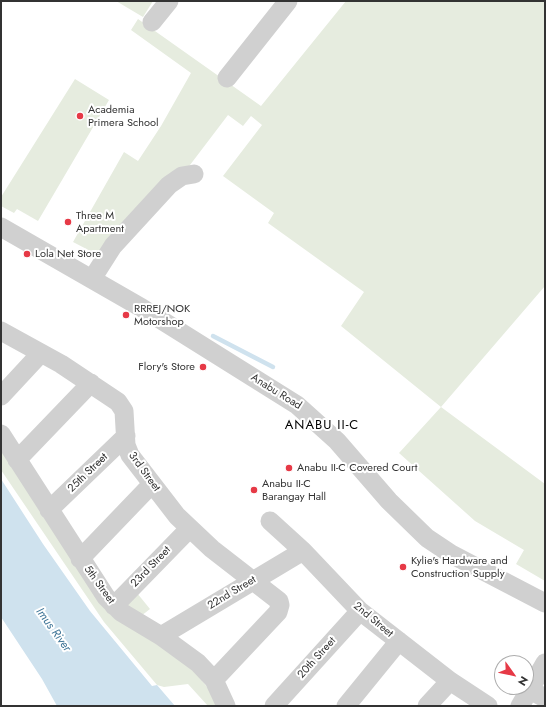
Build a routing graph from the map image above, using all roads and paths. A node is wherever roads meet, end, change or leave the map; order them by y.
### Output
1 (169, 1) edge
2 (288, 1) edge
3 (152, 22) dead end
4 (227, 78) dead end
5 (194, 174) dead end
6 (1, 227) edge
7 (92, 279) junction
8 (1, 331) edge
9 (41, 353) junction
10 (91, 383) junction
11 (1, 396) edge
12 (1, 434) edge
13 (126, 436) junction
14 (17, 460) junction
15 (152, 484) junction
16 (49, 510) junction
17 (270, 521) dead end
18 (189, 528) junction
19 (303, 551) junction
20 (80, 559) junction
21 (252, 581) junction
22 (545, 603) edge
23 (114, 606) junction
24 (360, 611) junction
25 (161, 636) junction
26 (400, 641) junction
27 (545, 663) edge
28 (214, 680) junction
29 (450, 681) junction
30 (538, 694) edge
31 (226, 706) edge
32 (274, 706) edge
33 (346, 706) edge
34 (427, 706) edge
35 (488, 706) edge
36 (520, 706) edge

1 - 3 street
2 - 4 street
5 - 7 street
6 - 7 street, Anabu Road
7 - 22 street, Anabu Road
8 - 9 street, 3rd Street
9 - 10 street, 3rd Street
9 - 11 street
10 - 13 street, 3rd Street
10 - 14 street
12 - 14 street, 5th Street
13 - 15 street, 3rd Street
13 - 16 street, 25th Street
14 - 16 street, 5th Street
15 - 18 street, 3rd Street
15 - 20 street
16 - 20 street, 5th Street
17 - 19 street, 2nd Street
18 - 21 street, 3rd Street
18 - 23 street, 23rd Street
19 - 21 street, 22nd Street
19 - 24 street, 2nd Street
20 - 23 street, 5th Street
21 - 25 street, 22nd Street
21 - 28 street, 3rd Street
23 - 25 street, 5th Street
24 - 26 street, 2nd Street
24 - 32 street, 20th Street
25 - 28 street, 5th Street
26 - 29 street, 2nd Street
26 - 33 street
27 - 30 street
28 - 31 street, 5th Street
29 - 34 street
29 - 35 street, 2nd Street
30 - 36 street

